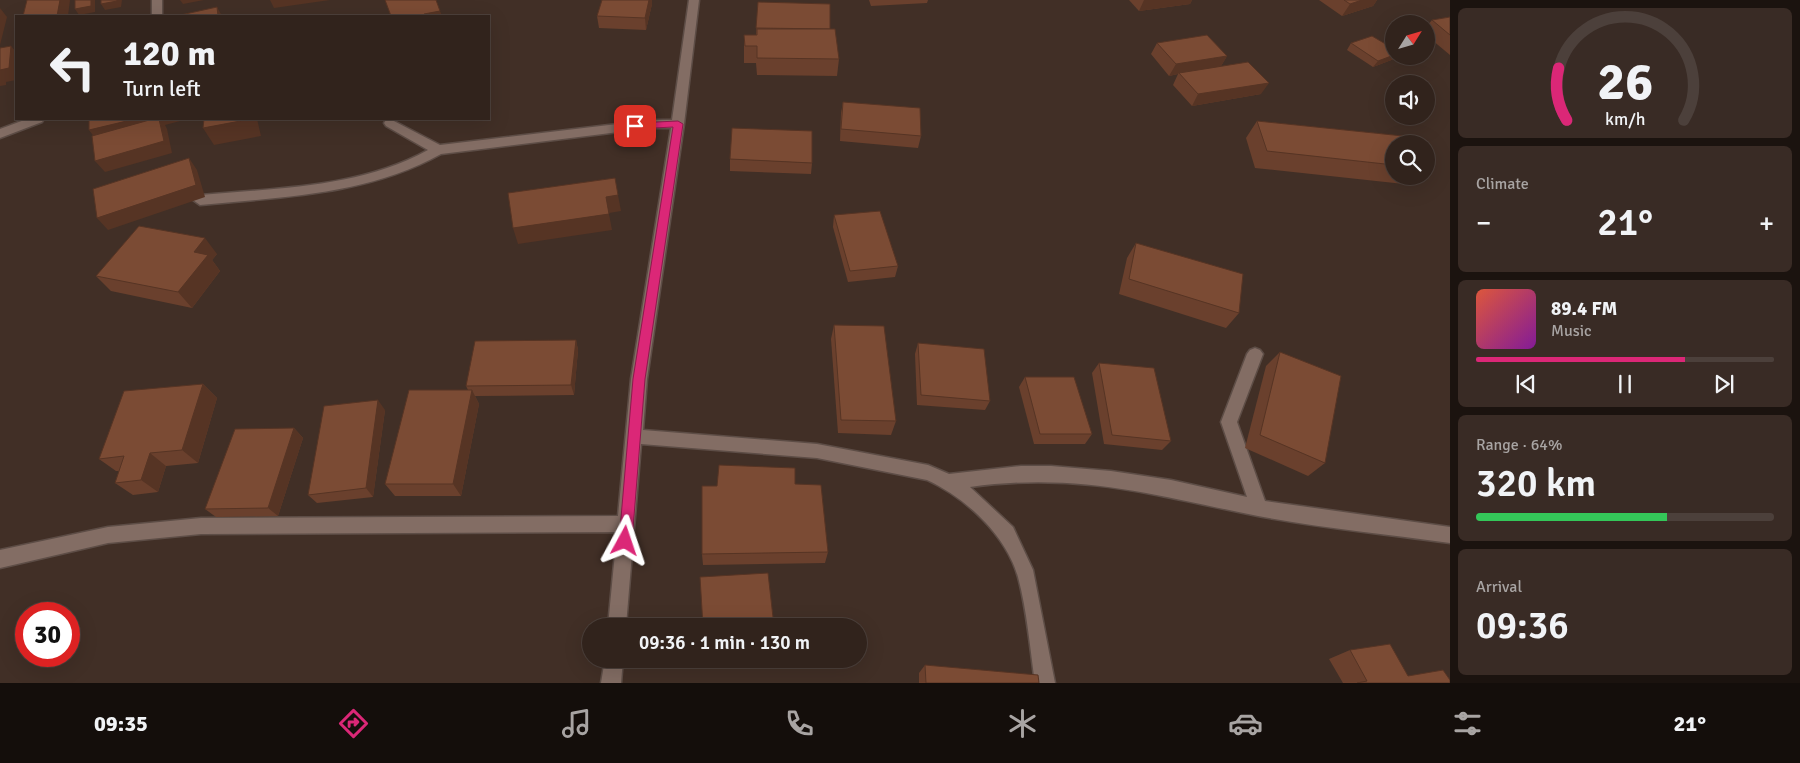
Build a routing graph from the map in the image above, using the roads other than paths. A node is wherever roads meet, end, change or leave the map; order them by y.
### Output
1 (157, 0) edge
2 (694, 0) edge
3 (157, 15) edge
4 (35, 120) edge
5 (390, 123) dead end
6 (678, 124) junction
7 (0, 134) edge
8 (438, 150) junction
9 (200, 200) dead end
10 (1255, 354) dead end
11 (633, 436) junction
12 (949, 482) junction
13 (1259, 508) junction
14 (627, 524) junction
15 (1450, 535) edge
16 (0, 559) edge
17 (618, 618) edge
18 (613, 668) edge
19 (611, 683) edge
20 (1045, 683) edge

1 - 3 street
2 - 6 street
4 - 7 street
5 - 8 street
6 - 8 street
6 - 11 street
8 - 9 street
10 - 13 street
11 - 12 street
11 - 14 street
12 - 13 street
12 - 20 street
13 - 15 street
14 - 16 street
14 - 17 street
18 - 19 street

